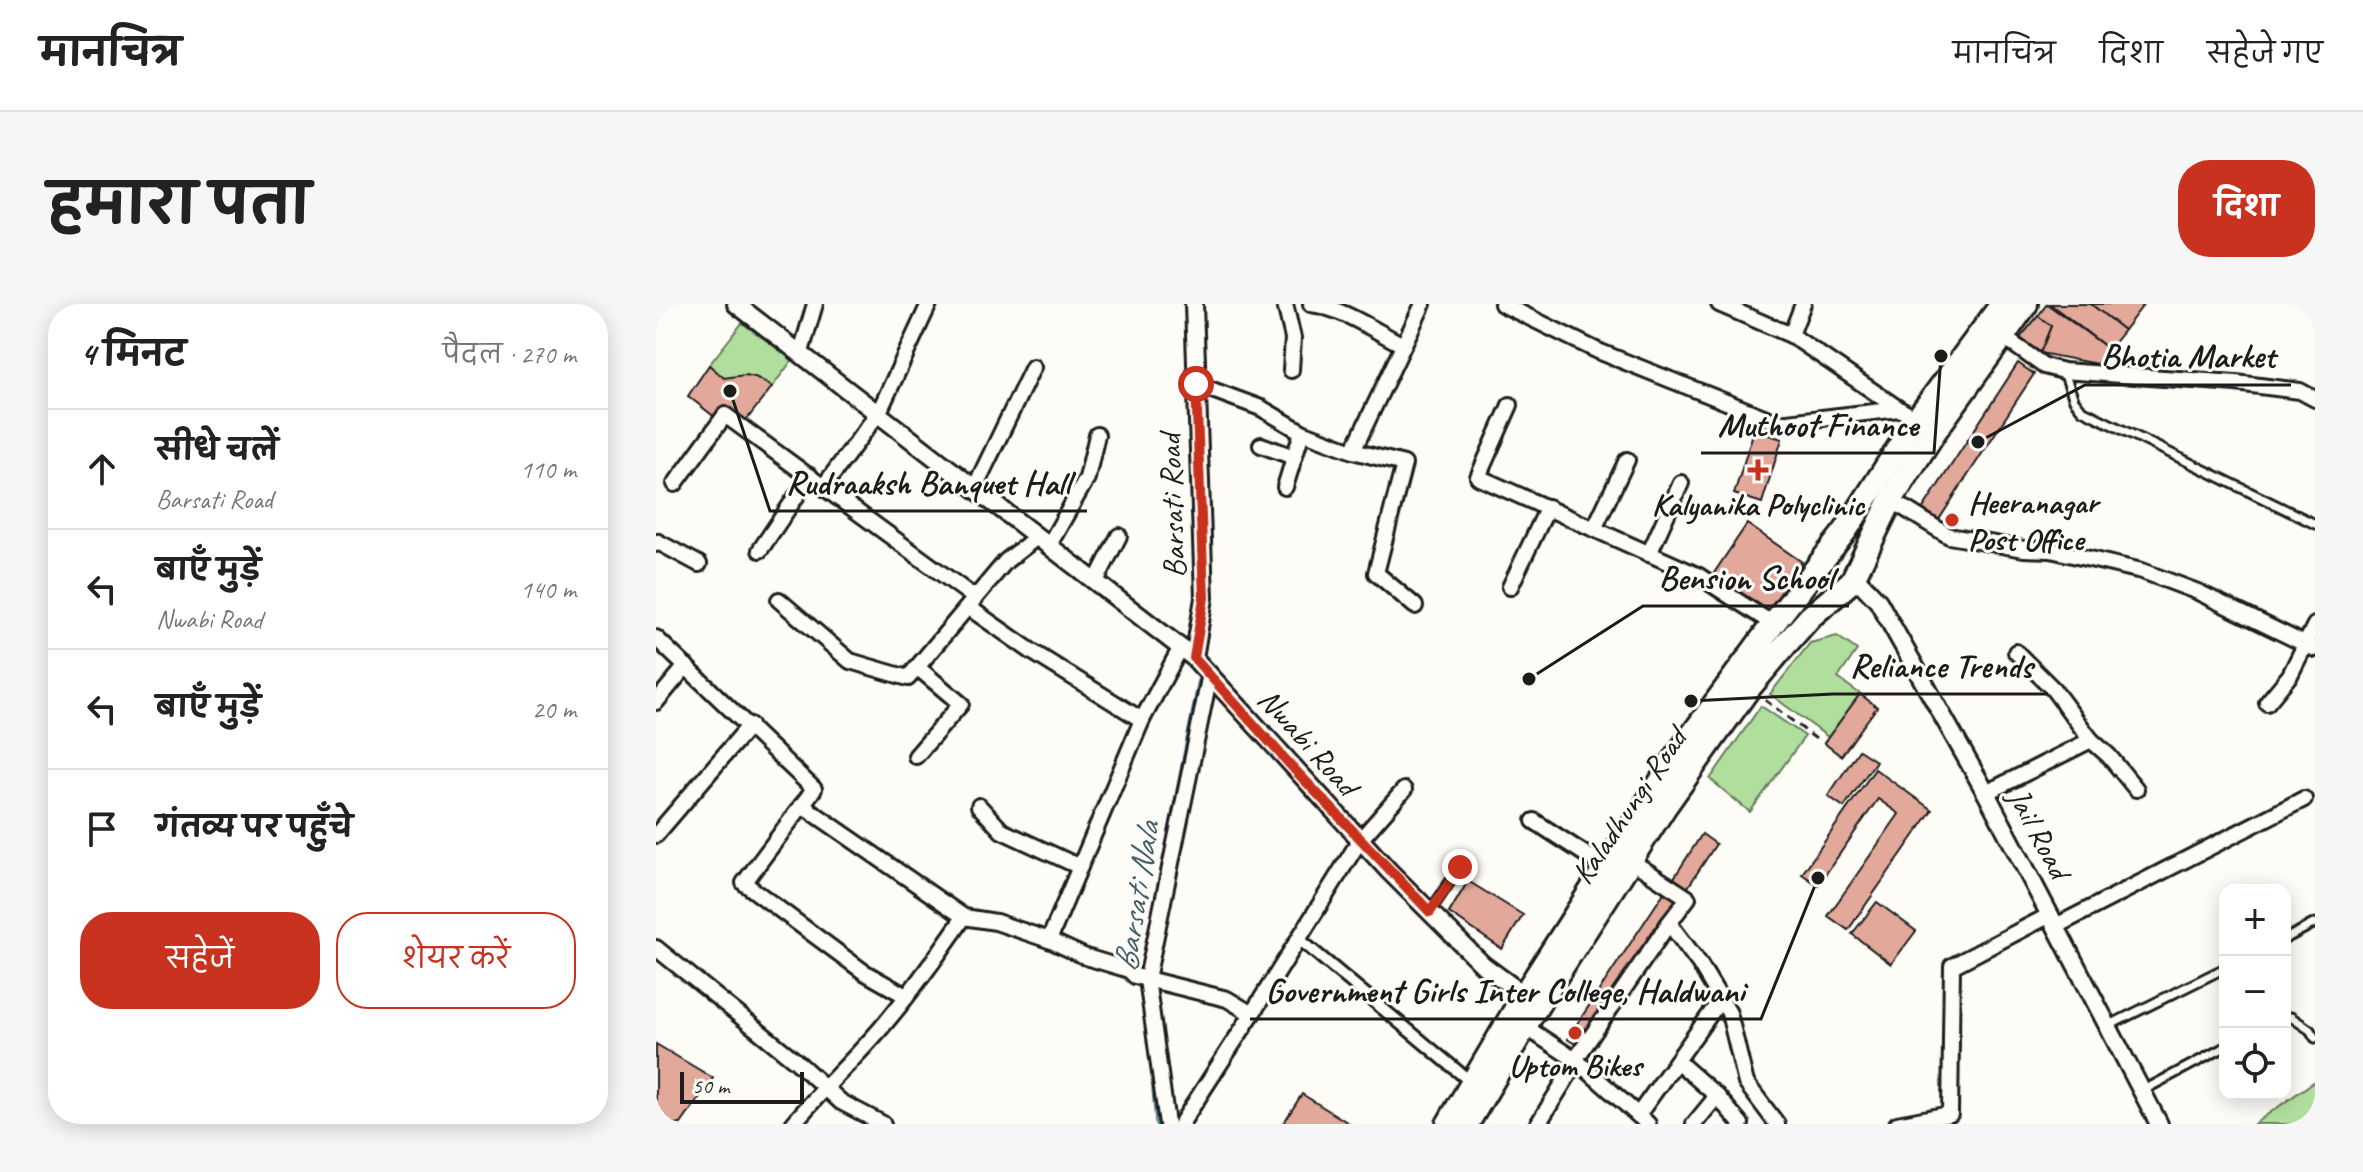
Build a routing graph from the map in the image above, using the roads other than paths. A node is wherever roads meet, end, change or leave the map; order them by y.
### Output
1 (736, 304) edge
2 (815, 304) edge
3 (929, 304) edge
4 (1194, 304) edge
5 (1285, 304) edge
6 (1311, 304) edge
7 (1423, 304) edge
8 (1502, 304) edge
9 (1719, 304) edge
10 (1803, 304) edge
11 (2026, 304) edge
12 (1996, 306) edge
13 (1532, 311) edge
14 (1791, 335) junction
15 (2002, 336) junction
16 (1403, 345) junction
17 (801, 352) junction
18 (1033, 367) dead end
19 (1291, 370) dead end
20 (2063, 371) junction
21 (1196, 384) junction
22 (2315, 398) edge
23 (1510, 405) dead end
24 (879, 412) junction
25 (1917, 420) junction
26 (1302, 432) junction
27 (1097, 435) dead end
28 (1261, 445) dead end
29 (1353, 451) junction
30 (1294, 457) junction
31 (1627, 460) dead end
32 (810, 476) junction
33 (1681, 483) dead end
34 (675, 484) dead end
35 (824, 486) junction
36 (975, 487) junction
37 (1285, 487) dead end
38 (1891, 500) junction
39 (1548, 507) junction
40 (2315, 524) edge
41 (1594, 529) junction
42 (1846, 530) junction
43 (1119, 536) dead end
44 (1043, 541) junction
45 (656, 544) edge
46 (1867, 546) junction
47 (760, 550) dead end
48 (1649, 554) junction
49 (699, 564) dead end
50 (1813, 574) junction
51 (1855, 577) junction
52 (1096, 581) junction
53 (1510, 587) dead end
54 (1838, 594) junction
55 (779, 600) dead end
56 (972, 603) junction
57 (1415, 606) dead end
58 (1773, 624) junction
59 (2315, 625) edge
60 (656, 638) edge
61 (2311, 647) edge
62 (1188, 652) junction
63 (2016, 652) dead end
64 (686, 666) junction
65 (917, 667) junction
66 (1210, 674) junction
67 (656, 702) edge
68 (2267, 703) dead end
69 (1142, 720) junction
70 (750, 725) junction
71 (2091, 740) junction
72 (916, 756) dead end
73 (2136, 789) dead end
74 (1404, 790) dead end
75 (1986, 793) junction
76 (2304, 799) dead end
77 (802, 805) junction
78 (979, 806) dead end
79 (1534, 821) dead end
80 (656, 835) edge
81 (1360, 840) junction
82 (1630, 860) junction
83 (1080, 867) junction
84 (1460, 867) dead end
85 (1605, 867) junction
86 (1430, 912) junction
87 (964, 917) junction
88 (2053, 920) junction
89 (1669, 923) junction
90 (2315, 923) edge
91 (2291, 936) edge
92 (1299, 939) junction
93 (1049, 940) junction
94 (656, 948) edge
95 (2219, 971) edge
96 (1141, 978) junction
97 (906, 996) junction
98 (1531, 999) junction
99 (1721, 999) junction
100 (1252, 1014) junction
101 (2291, 1017) edge
102 (1524, 1026) junction
103 (2108, 1026) junction
104 (2315, 1038) edge
105 (2219, 1050) edge
106 (1576, 1060) junction
107 (1677, 1061) junction
108 (1472, 1083) junction
109 (823, 1088) junction
110 (2142, 1091) junction
111 (1717, 1096) junction
112 (1950, 1119) edge
113 (1643, 1120) edge
114 (793, 1124) edge
115 (883, 1124) edge
116 (1167, 1124) edge
117 (1181, 1124) edge
118 (1448, 1124) edge
119 (1467, 1124) edge
120 (1538, 1124) edge
121 (1694, 1124) edge
122 (1741, 1124) edge
123 (1777, 1124) edge
124 (1897, 1124) edge
125 (2159, 1124) edge

1 - 17 street, Nwabi Road
2 - 17 street
3 - 24 street
4 - 21 street, Barsati Road
5 - 19 street
6 - 16 street
7 - 16 street
8 - 13 street
9 - 14 street
10 - 14 street
11 - 15 main road, Kaladhungi Road
12 - 25 main road, Kaladhungi Road
13 - 25 street
14 - 25 street
15 - 20 street
15 - 25 main road, Kaladhungi Road
16 - 29 street
17 - 24 street, Nwabi Road
18 - 36 street
20 - 22 street
20 - 40 lane
21 - 26 street
21 - 62 street, Barsati Road
23 - 39 street
24 - 35 street
24 - 36 street, Nwabi Road
25 - 38 main road, Kaladhungi Road
25 - 42 main road, Kaladhungi Road
26 - 29 street
26 - 30 street
27 - 44 street
28 - 30 street
29 - 57 street
30 - 37 street
31 - 41 street
32 - 34 street
32 - 35 street
32 - 47 street
33 - 48 street
35 - 56 street
36 - 44 street, Nwabi Road
38 - 46 main road, Kaladhungi Road
38 - 61 street
39 - 41 street
39 - 53 street
41 - 48 street
42 - 46 main road
42 - 50 main road, Kaladhungi Road
43 - 52 street
44 - 52 street, Nwabi Road
44 - 56 street
45 - 49 street
46 - 51 main road, Kaladhungi Road
48 - 58 street
50 - 54 main road
50 - 58 main road, Kaladhungi Road
51 - 54 main road, Kaladhungi Road
51 - 75 street, Jail Road
52 - 62 street, Nwabi Road
54 - 82 main road, Kaladhungi Road
55 - 65 street
56 - 65 street
56 - 69 street
58 - 85 main road, Kaladhungi Road
59 - 61 street
60 - 64 street
61 - 68 street
62 - 66 street, Nwabi Road
62 - 69 street
63 - 71 street
64 - 67 street
64 - 70 street
65 - 72 street
66 - 81 street, Nwabi Road
66 - 96 street
69 - 83 street
70 - 77 street
70 - 80 street
71 - 73 street
71 - 75 street
74 - 81 street
75 - 88 street, Jail Road
76 - 88 street
77 - 87 street
77 - 97 street
78 - 83 street
79 - 85 street
81 - 86 street, Nwabi Road
81 - 92 street
82 - 89 street
82 - 98 main road, Kaladhungi Road
83 - 93 street
84 - 86 lane
85 - 98 main road, Kaladhungi Road
86 - 98 street, Nwabi Road
87 - 93 street
87 - 97 street
88 - 103 street, Jail Road
88 - 112 street
89 - 99 street
89 - 106 street
90 - 91 lane
92 - 100 street
92 - 108 street
93 - 96 street
94 - 109 street
95 - 103 lane
96 - 100 street
96 - 116 street
97 - 109 street
98 - 102 main road, Kaladhungi Road
98 - 108 main road, Kaladhungi Road
99 - 107 street
99 - 123 street
100 - 117 street
101 - 104 lane
102 - 106 street
102 - 119 main road, Kaladhungi Road
103 - 110 street, Jail Road
105 - 110 lane
106 - 113 street
106 - 120 street
107 - 111 street
107 - 113 street
108 - 118 main road, Kaladhungi Road
109 - 114 street
109 - 115 street
110 - 125 street, Jail Road
111 - 121 street
111 - 122 street
112 - 124 street

